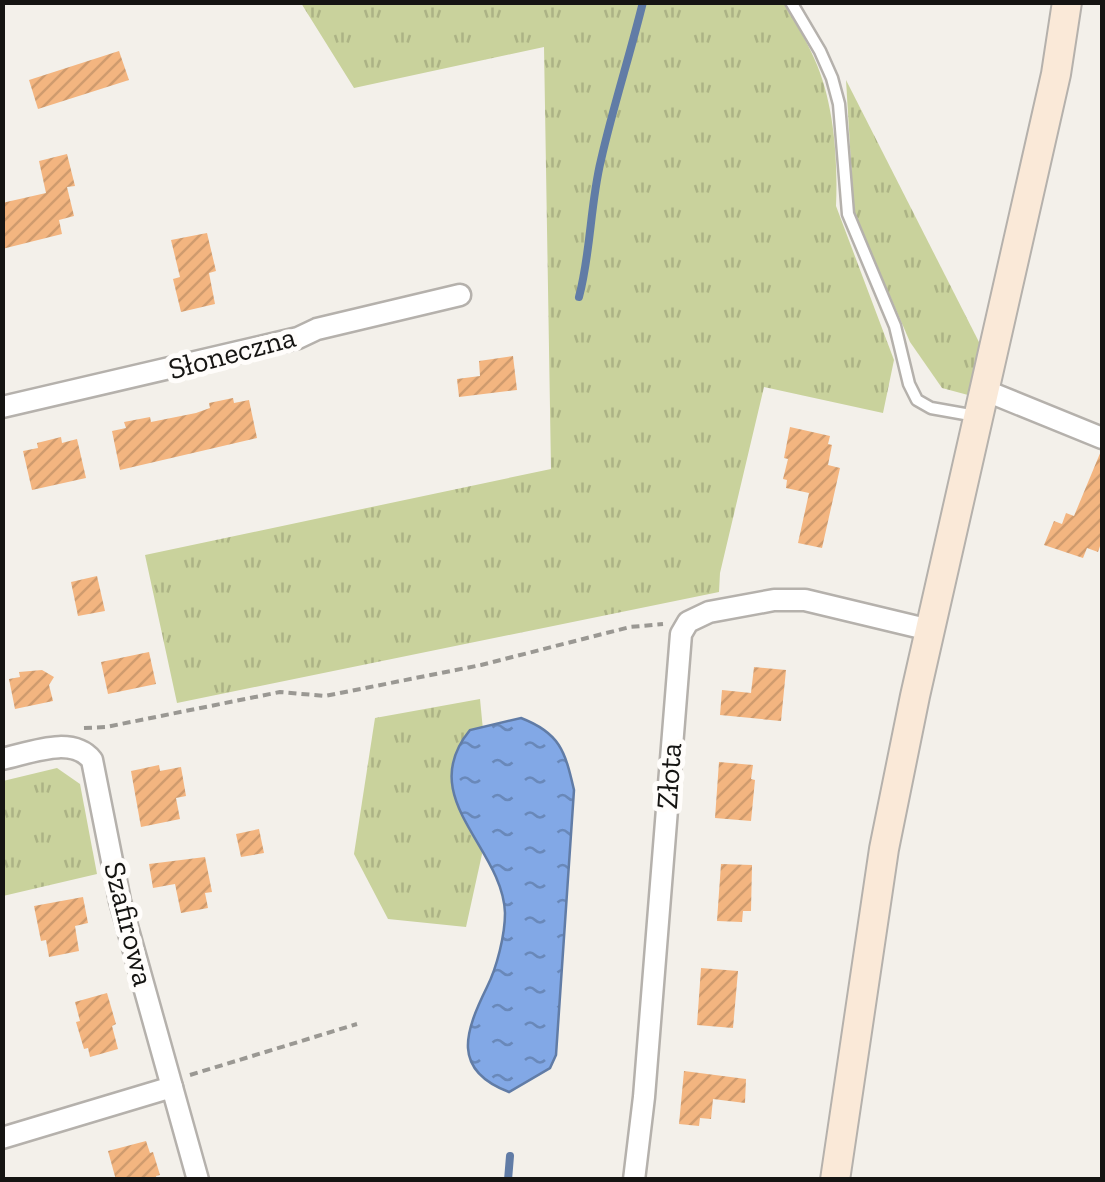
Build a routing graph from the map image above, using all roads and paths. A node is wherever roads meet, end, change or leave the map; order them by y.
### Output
1 (791, 2) edge
2 (1067, 2) edge
3 (460, 296) dead end
4 (981, 403) junction
5 (2, 407) edge
6 (1102, 438) edge
7 (688, 622) junction
8 (930, 630) junction
9 (106, 727) junction
10 (69, 732) dead end
11 (102, 740) dead end
12 (2, 759) edge
13 (357, 1024) dead end
14 (178, 1082) junction
15 (2, 1138) edge
16 (198, 1180) edge
17 (634, 1180) edge
18 (835, 1180) edge

1 - 4 lane
2 - 4 street
3 - 5 street, Słoneczna
4 - 6 street
4 - 8 street
7 - 8 street
7 - 9 path
7 - 17 street, Złota
8 - 18 street
9 - 10 path
9 - 11 path
12 - 14 street, Szafirowa
13 - 14 path
14 - 15 street
14 - 16 street, Szafirowa

